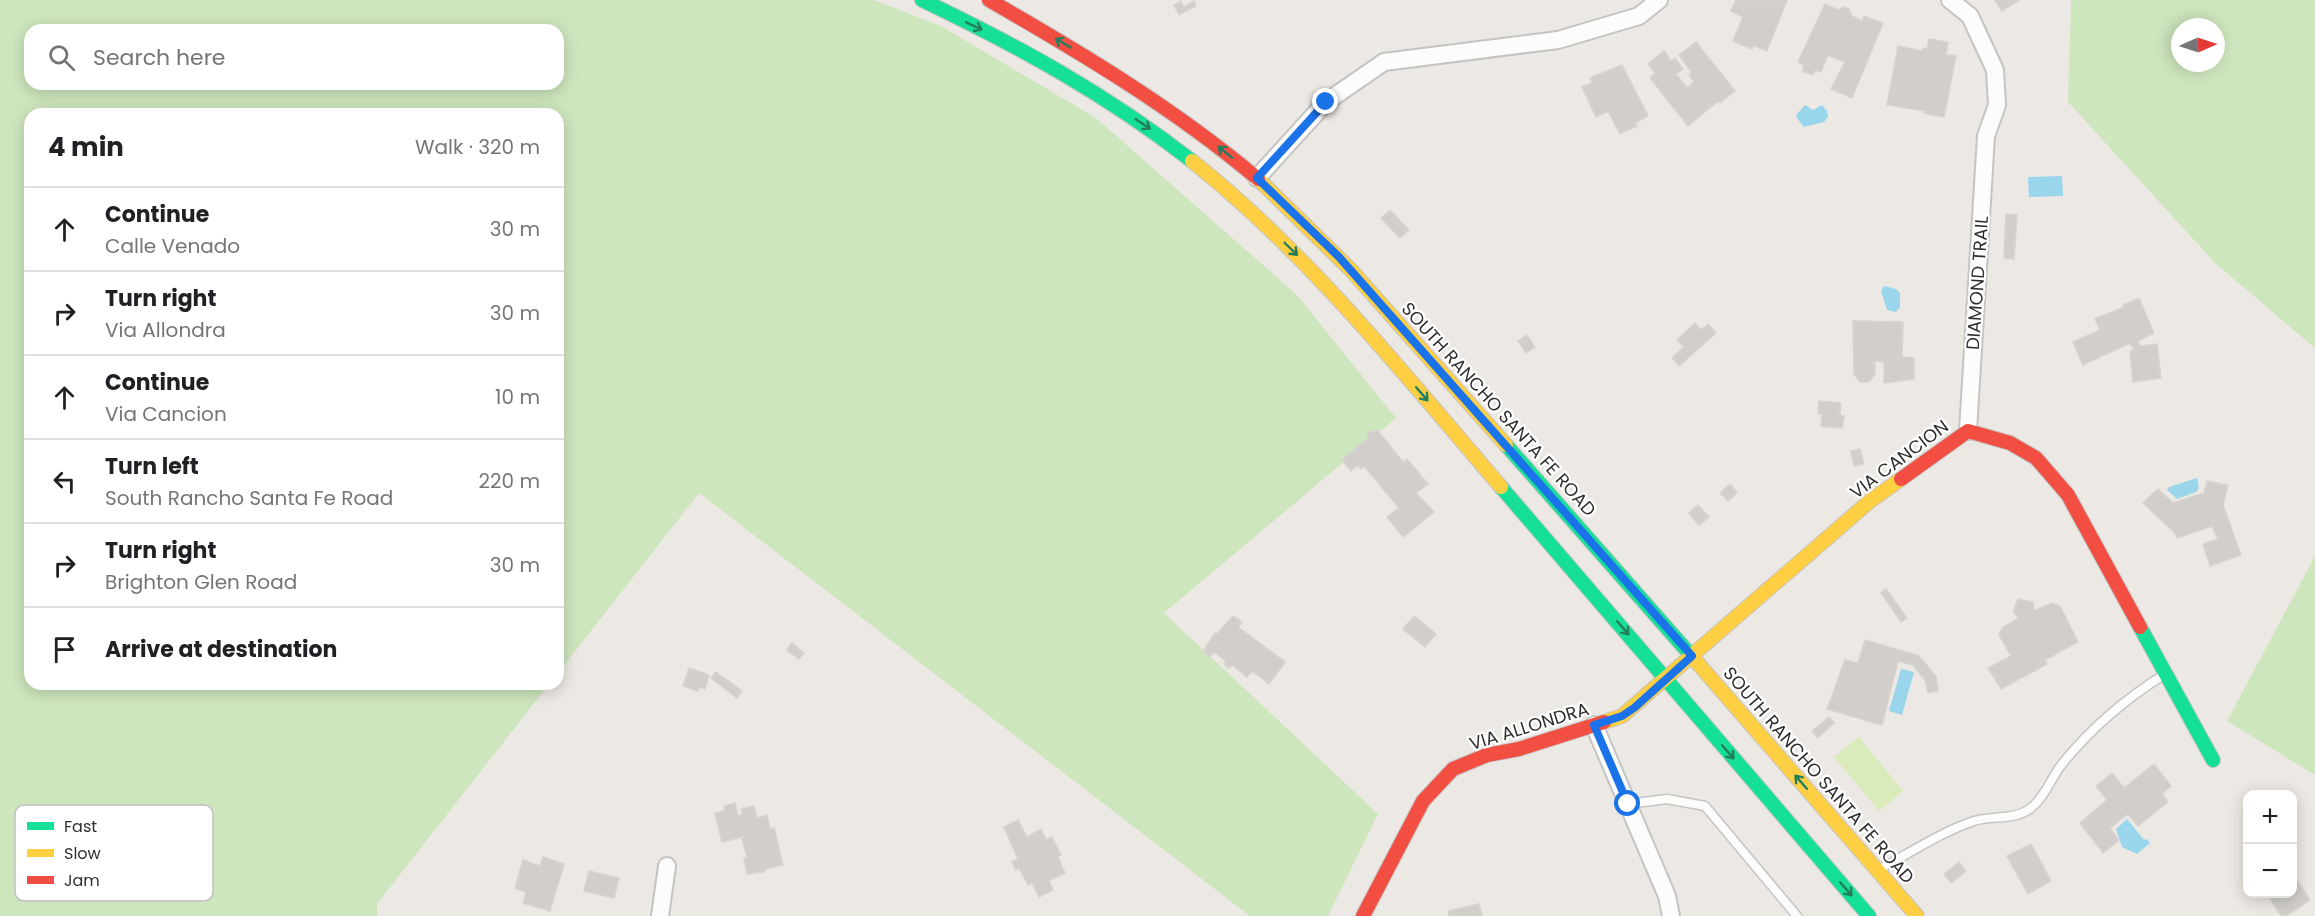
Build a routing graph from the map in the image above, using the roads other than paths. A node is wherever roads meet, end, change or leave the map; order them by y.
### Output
1 (922, 0) edge
2 (989, 0) edge
3 (1659, 0) edge
4 (1950, 0) edge
5 (1257, 178) junction
6 (1968, 431) junction
7 (1692, 656) junction
8 (2165, 674) junction
9 (1666, 678) junction
10 (1594, 725) junction
11 (2213, 760) dead end
12 (1628, 804) junction
13 (668, 866) dead end
14 (1877, 870) junction
15 (660, 916) edge
16 (1363, 916) edge
17 (1671, 916) edge
18 (1797, 916) edge
19 (1869, 916) edge
20 (1917, 916) edge

1 -> 9 main road
5 -> 2 main road, SOUTH RANCHO SANTA FE ROAD
3 - 5 street
4 - 6 street, DIAMOND TRAIL
5 - 7 main road, SOUTH RANCHO SANTA FE ROAD
6 - 7 main road, VIA CANCION
6 - 8 main road, VIA CANCION
7 - 9 main road, VIA CANCION
14 -> 7 main road, SOUTH RANCHO SANTA FE ROAD
8 - 11 main road, VIA CANCION
8 - 14 lane
9 - 10 main road, VIA ALLONDRA
9 -> 19 main road
10 - 12 street
10 - 16 main road, VIA ALLONDRA
12 - 17 street
12 - 18 lane
13 - 15 street
14 - 20 main road, SOUTH RANCHO SANTA FE ROAD

